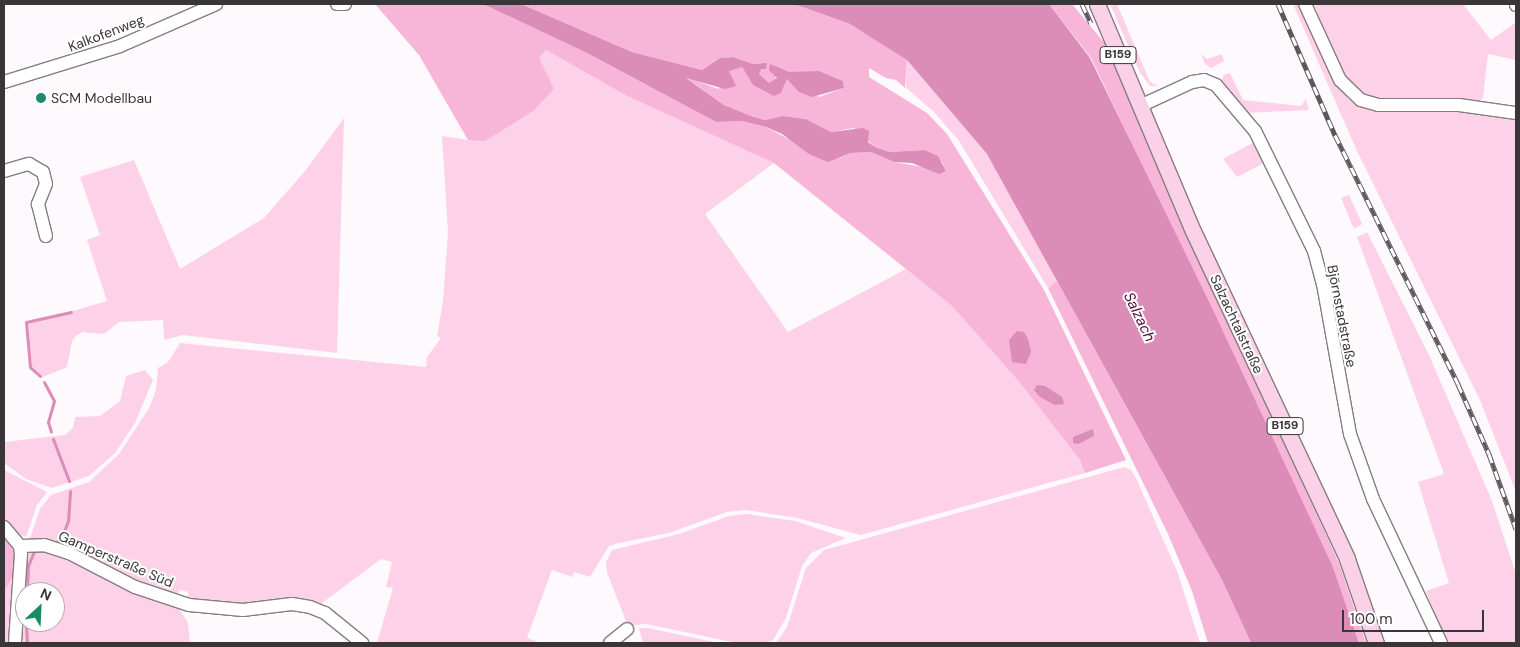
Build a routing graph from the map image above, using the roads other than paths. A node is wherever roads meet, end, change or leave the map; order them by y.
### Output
1 (216, 4) edge
2 (337, 4) edge
3 (345, 4) edge
4 (1097, 4) edge
5 (1305, 4) edge
6 (4, 82) edge
7 (1140, 106) junction
8 (1516, 113) edge
9 (4, 171) edge
10 (46, 236) dead end
11 (4, 527) edge
12 (20, 546) junction
13 (627, 630) dead end
14 (15, 643) edge
15 (362, 643) edge
16 (610, 643) edge
17 (1376, 643) edge
18 (1441, 643) edge

1 - 6 street, Kalkofenweg
2 - 3 street
4 - 7 main road, Salzachtalstraße / B159
5 - 8 street
7 - 17 main road, Salzachtalstraße / B159
7 - 18 street, Björnstadstraße
9 - 10 street
11 - 12 street
12 - 14 street
12 - 15 street, Gamperstraße Süd
13 - 16 street

